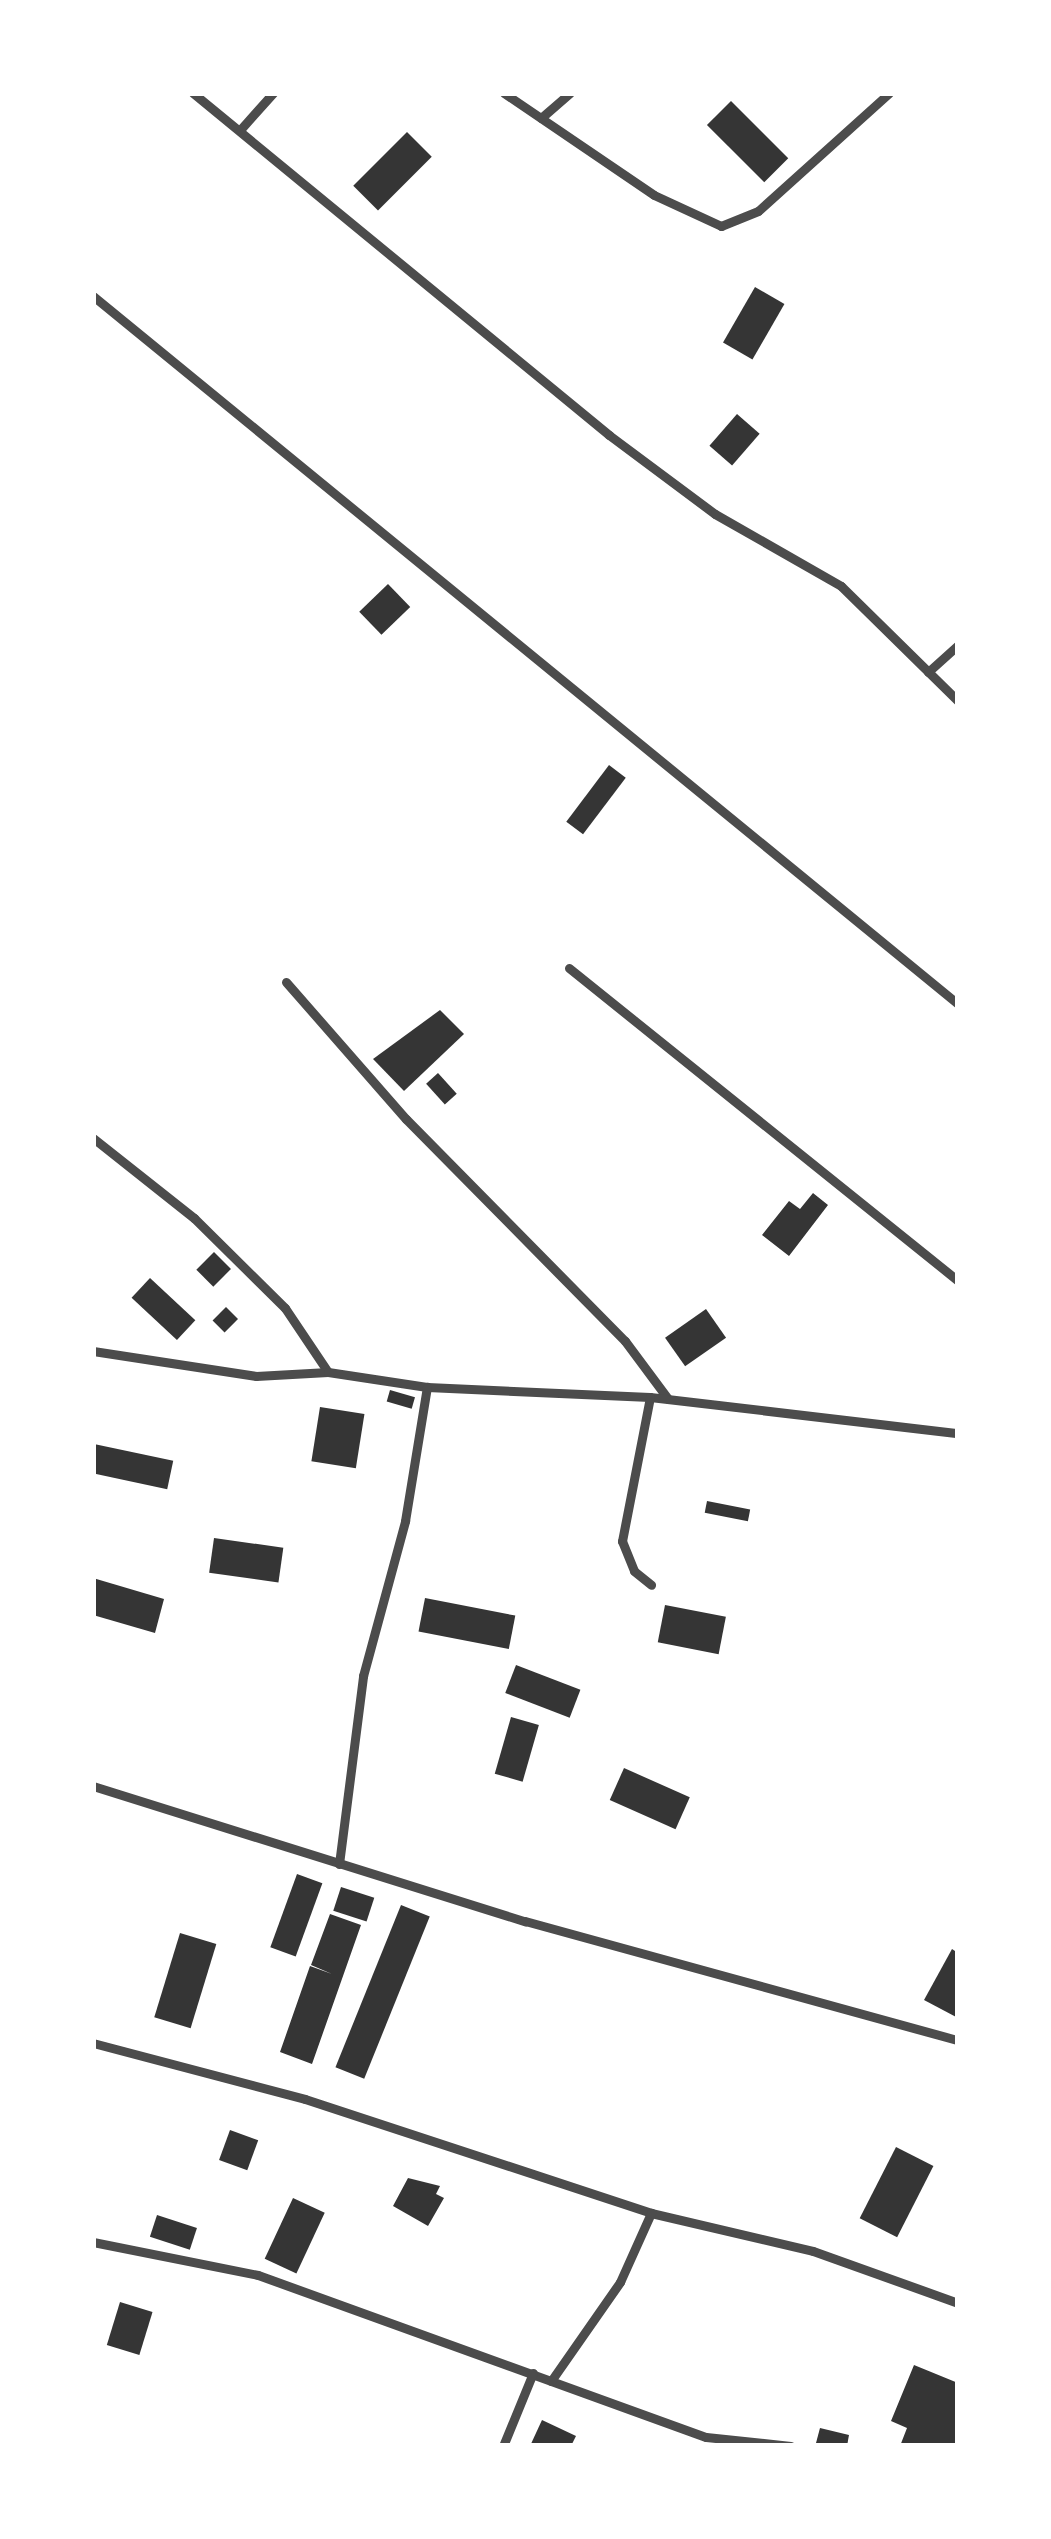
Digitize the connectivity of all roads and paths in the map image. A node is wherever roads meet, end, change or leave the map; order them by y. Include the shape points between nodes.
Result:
1 (193, 93) edge
2 (273, 93) edge
3 (504, 93) edge
4 (570, 93) edge
5 (889, 93) edge
6 (541, 118) junction
7 (240, 130) junction
8 (93, 296) edge
9 (958, 645) edge
10 (928, 672) junction
11 (958, 701) edge
12 (569, 968) dead end
13 (286, 982) dead end
14 (958, 1004) edge
15 (93, 1138) edge
16 (958, 1281) edge
17 (93, 1351) edge
18 (328, 1372) junction
19 (427, 1387) junction
20 (650, 1397) junction
21 (668, 1399) junction
22 (958, 1433) edge
23 (651, 1585) dead end
24 (93, 1786) edge
25 (339, 1864) junction
26 (958, 2040) edge
27 (93, 2043) edge
28 (651, 2213) junction
29 (93, 2242) edge
30 (958, 2302) edge
31 (533, 2373) junction
32 (551, 2381) junction
33 (502, 2446) edge
34 (791, 2446) edge

1 - 7 street
2 - 7 street
3 - 6 street
4 - 6 street
5 - 6 street via 758,211 721,226 654,194
7 - 10 street via 609,435 716,514 841,586
8 - 14 street
9 - 10 street
10 - 11 street
12 - 16 street
13 - 21 street via 422,1136 625,1341
15 - 18 street via 194,1218 285,1308
17 - 18 street via 256,1376
18 - 19 street
19 - 20 street
19 - 25 street via 405,1521 363,1676
20 - 21 street
20 - 23 street via 622,1541 634,1571
21 - 22 street
24 - 25 street
25 - 26 street via 811,2005
27 - 28 street via 305,2099
28 - 30 street via 813,2251
28 - 32 street via 620,2282
29 - 31 street via 258,2275
31 - 32 street
31 - 33 street
32 - 34 street via 706,2437

